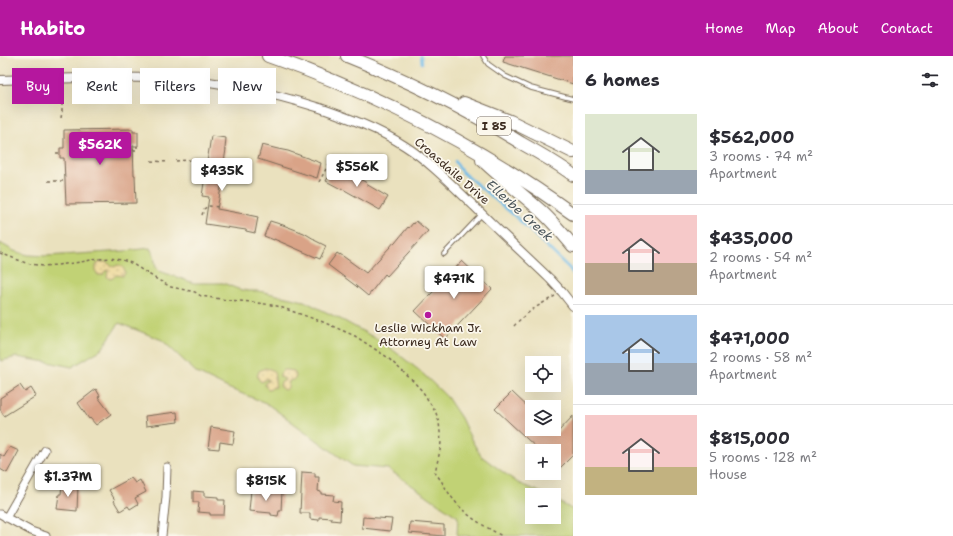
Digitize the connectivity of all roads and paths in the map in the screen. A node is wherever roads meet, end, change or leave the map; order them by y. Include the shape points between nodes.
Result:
1 (268, 56) edge
2 (346, 56) edge
3 (483, 56) edge
4 (0, 80) edge
5 (411, 83) junction
6 (573, 99) edge
7 (62, 104) edge
8 (61, 118) dead end
9 (464, 143) junction
10 (137, 146) dead end
11 (134, 150) dead end
12 (573, 152) edge
13 (56, 153) dead end
14 (60, 153) dead end
15 (333, 156) dead end
16 (152, 161) dead end
17 (176, 161) dead end
18 (169, 162) dead end
19 (573, 176) edge
20 (65, 180) dead end
21 (48, 181) dead end
22 (205, 181) dead end
23 (319, 182) dead end
24 (221, 207) dead end
25 (202, 214) dead end
26 (482, 214) junction
27 (573, 214) edge
28 (573, 246) edge
29 (0, 253) edge
30 (444, 254) dead end
31 (562, 292) junction
32 (573, 306) edge
33 (514, 326) dead end
34 (45, 450) dead end
35 (167, 467) dead end
36 (3, 516) edge
37 (46, 536) edge
38 (162, 536) edge
39 (502, 536) edge

1 - 9 highway, I 85 via 378,99
2 - 5 highway, I 85
3 - 6 lane via 488,64 505,76 531,88
4 - 26 street, Croasdaile Drive via 126,77 180,79 237,87 302,102 350,119 399,142 426,162
5 - 12 highway via 510,121
5 - 19 highway, I 85 via 495,127
7 - 8 path
9 - 27 highway, I 85 via 548,195
9 - 28 highway via 499,177 542,212
10 - 11 path via 137,150
13 - 14 path
15 - 23 path
16 - 18 path
17 - 22 path via 200,162 200,178
20 - 21 path
24 - 25 path via 208,206
26 - 30 lane
26 - 31 street, Croasdaile Drive
29 - 39 path via 26,263 43,266 110,258 122,260 171,287 195,292 201,296 277,306 355,336 387,357 423,392 439,422 441,442 436,474 464,511
31 - 32 street, Croasdaile Drive
31 - 33 path via 519,319
34 - 36 street
35 - 38 street
36 - 37 street

